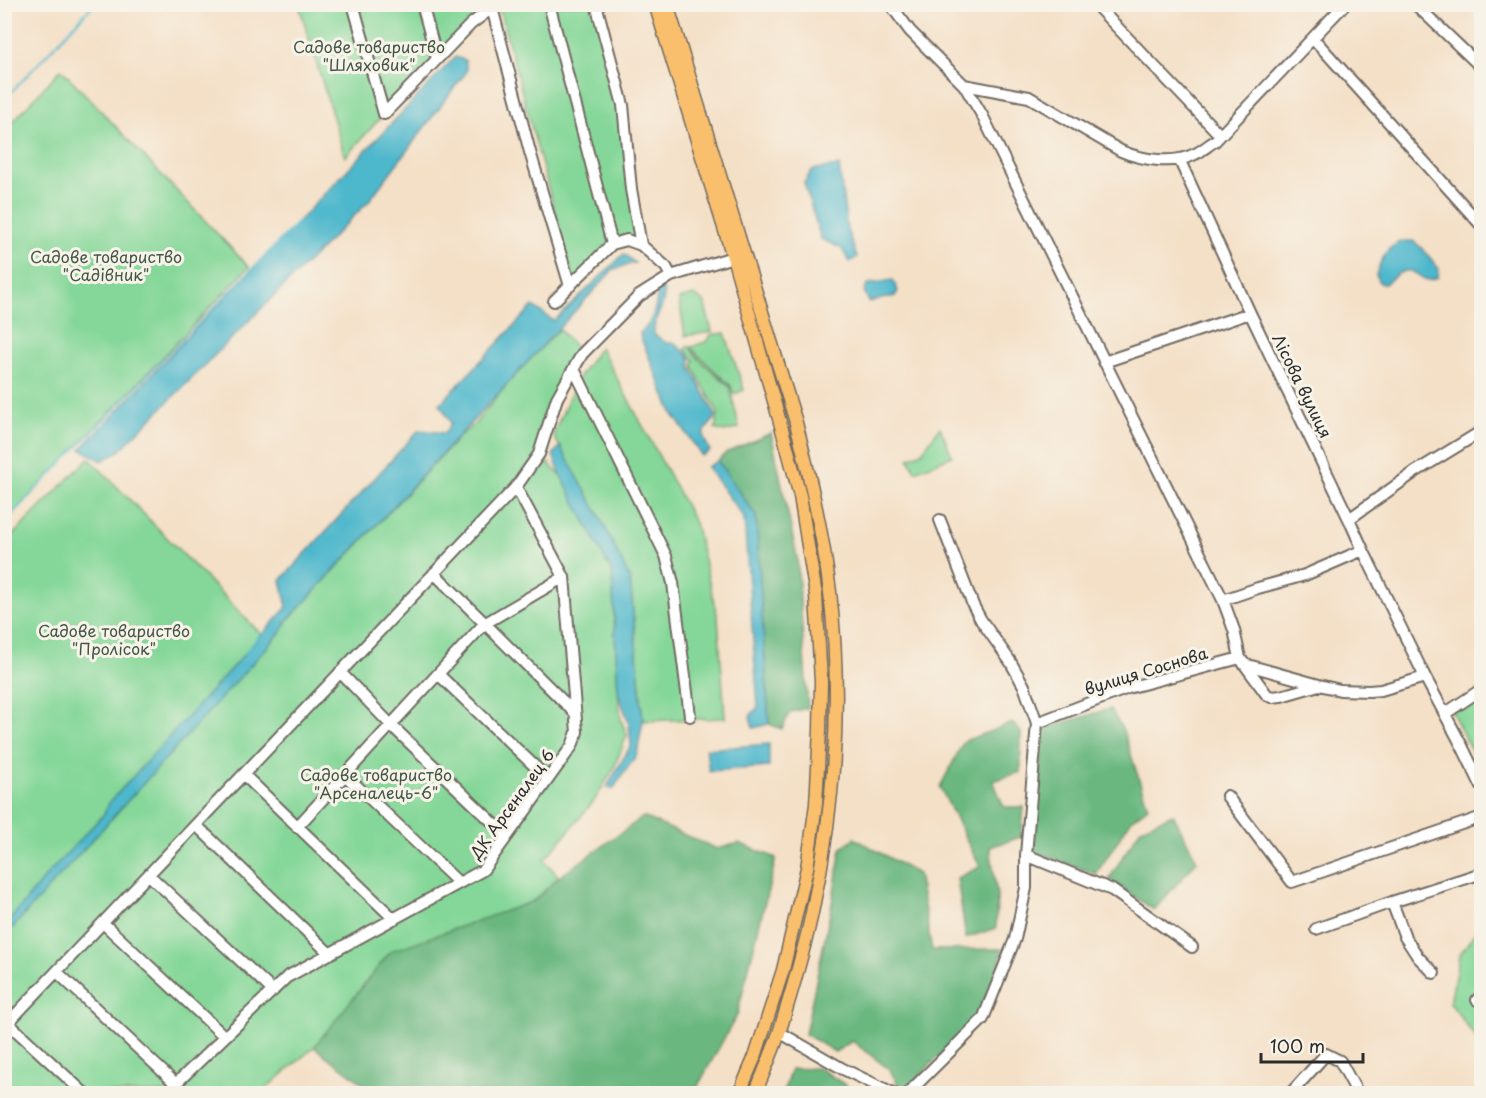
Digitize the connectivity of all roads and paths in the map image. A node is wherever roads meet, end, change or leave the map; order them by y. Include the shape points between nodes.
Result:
1 (353, 4) edge
2 (422, 4) edge
3 (549, 4) edge
4 (596, 4) edge
5 (655, 4) edge
6 (667, 4) edge
7 (890, 4) edge
8 (1095, 4) edge
9 (1345, 4) edge
10 (1415, 4) edge
11 (491, 6) edge
12 (1312, 38) junction
13 (437, 59) junction
14 (1482, 68) edge
15 (964, 85) junction
16 (1220, 135) junction
17 (1179, 159) junction
18 (1482, 226) edge
19 (612, 244) junction
20 (641, 245) junction
21 (733, 257) junction
22 (671, 276) junction
23 (570, 286) junction
24 (554, 301) dead end
25 (1250, 313) junction
26 (1104, 362) junction
27 (574, 369) junction
28 (1482, 431) edge
29 (516, 487) junction
30 (1349, 519) junction
31 (940, 520) dead end
32 (1363, 550) junction
33 (435, 573) junction
34 (564, 577) junction
35 (1223, 600) junction
36 (484, 624) junction
37 (1242, 661) junction
38 (340, 672) junction
39 (438, 674) junction
40 (1425, 677) junction
41 (1318, 685) junction
42 (1482, 689) edge
43 (575, 713) junction
44 (1446, 713) junction
45 (690, 717) dead end
46 (1037, 723) junction
47 (391, 725) junction
48 (1477, 765) edge
49 (244, 775) junction
50 (345, 775) junction
51 (548, 780) junction
52 (1482, 787) edge
53 (1227, 796) dead end
54 (1482, 817) edge
55 (196, 825) junction
56 (297, 827) junction
57 (507, 836) junction
58 (1026, 855) junction
59 (1482, 873) edge
60 (149, 874) junction
61 (459, 883) junction
62 (1392, 902) junction
63 (394, 919) junction
64 (103, 924) junction
65 (1316, 929) dead end
66 (1192, 947) dead end
67 (330, 954) junction
68 (57, 972) junction
69 (1434, 973) dead end
70 (273, 991) junction
71 (6, 1025) edge
72 (779, 1032) junction
73 (224, 1036) junction
74 (174, 1083) junction
75 (1291, 1093) edge
76 (85, 1094) edge
77 (165, 1094) edge
78 (740, 1094) edge
79 (755, 1094) edge
80 (895, 1094) edge
81 (907, 1094) edge
82 (1358, 1094) edge

1 - 13 street via 384,114
2 - 13 street
3 - 19 street
4 - 20 street via 623,105
5 - 21 main road
6 - 72 main road via 795,419 810,475 830,593 835,707 829,817 813,909
7 - 15 street via 910,31
8 - 16 street
9 - 12 street
10 - 14 street
11 - 13 street
11 - 23 street
12 - 16 street
12 - 18 street
15 - 17 street via 1029,97 1133,156
15 - 26 street
16 - 17 street via 1195,154
17 - 25 street, Лісова вулиця
19 - 20 street via 627,240
19 - 23 street
20 - 22 street
21 - 22 street
21 - 78 main road via 800,495 816,596 821,681 816,804 807,868 783,970
22 - 27 street via 639,296 582,354
23 - 24 street
25 - 26 street
25 - 30 street, Лісова вулиця
26 - 35 street
27 - 29 street via 557,398 539,454
27 - 45 street via 666,556
28 - 30 street
29 - 33 street
29 - 34 street, ДК Арсеналец 6
30 - 32 street, Лісова вулиця
31 - 46 street via 973,605 1024,686
32 - 35 street via 1305,575
32 - 40 street, Лісова вулиця
33 - 36 street
33 - 38 street
34 - 36 street
34 - 43 street, ДК Арсеналец 6
35 - 37 street
36 - 39 street
36 - 43 street
37 - 41 street
37 - 41 street via 1272,697
37 - 46 street, вулиця Соснова via 1128,688
38 - 47 street
38 - 49 street
39 - 47 street
39 - 51 street
40 - 41 street via 1369,691
40 - 44 street, Лісова вулиця
42 - 44 street
43 - 51 street, ДК Арсеналец 6 via 577,732 572,746
44 - 48 street, Лісова вулиця
46 - 58 street
47 - 50 street
47 - 57 street
48 - 52 street, Лісова вулиця
49 - 55 street
49 - 56 street
50 - 56 street
50 - 61 street
51 - 57 street, ДК Арсеналец 6
53 - 54 street via 1289,884
55 - 60 street
55 - 67 street
56 - 63 street
57 - 61 street, ДК Арсеналец 6 via 483,870
58 - 66 street via 1112,890
58 - 81 street via 1026,888 1015,939 983,1019
59 - 62 street
60 - 64 street
60 - 70 street
61 - 63 street, ДК Арсеналец 6
62 - 65 street
62 - 69 street via 1405,938
63 - 67 street, ДК Арсеналец 6
64 - 68 street
64 - 73 street
67 - 70 street, ДК Арсеналец 6 via 287,977
68 - 71 street
68 - 74 street
70 - 73 street, ДК Арсеналец 6
71 - 76 street
72 - 79 main road
72 - 80 street
73 - 74 street, ДК Арсеналец 6
74 - 77 street, ДК Арсеналец 6
75 - 82 street via 1326,1054 1340,1061

